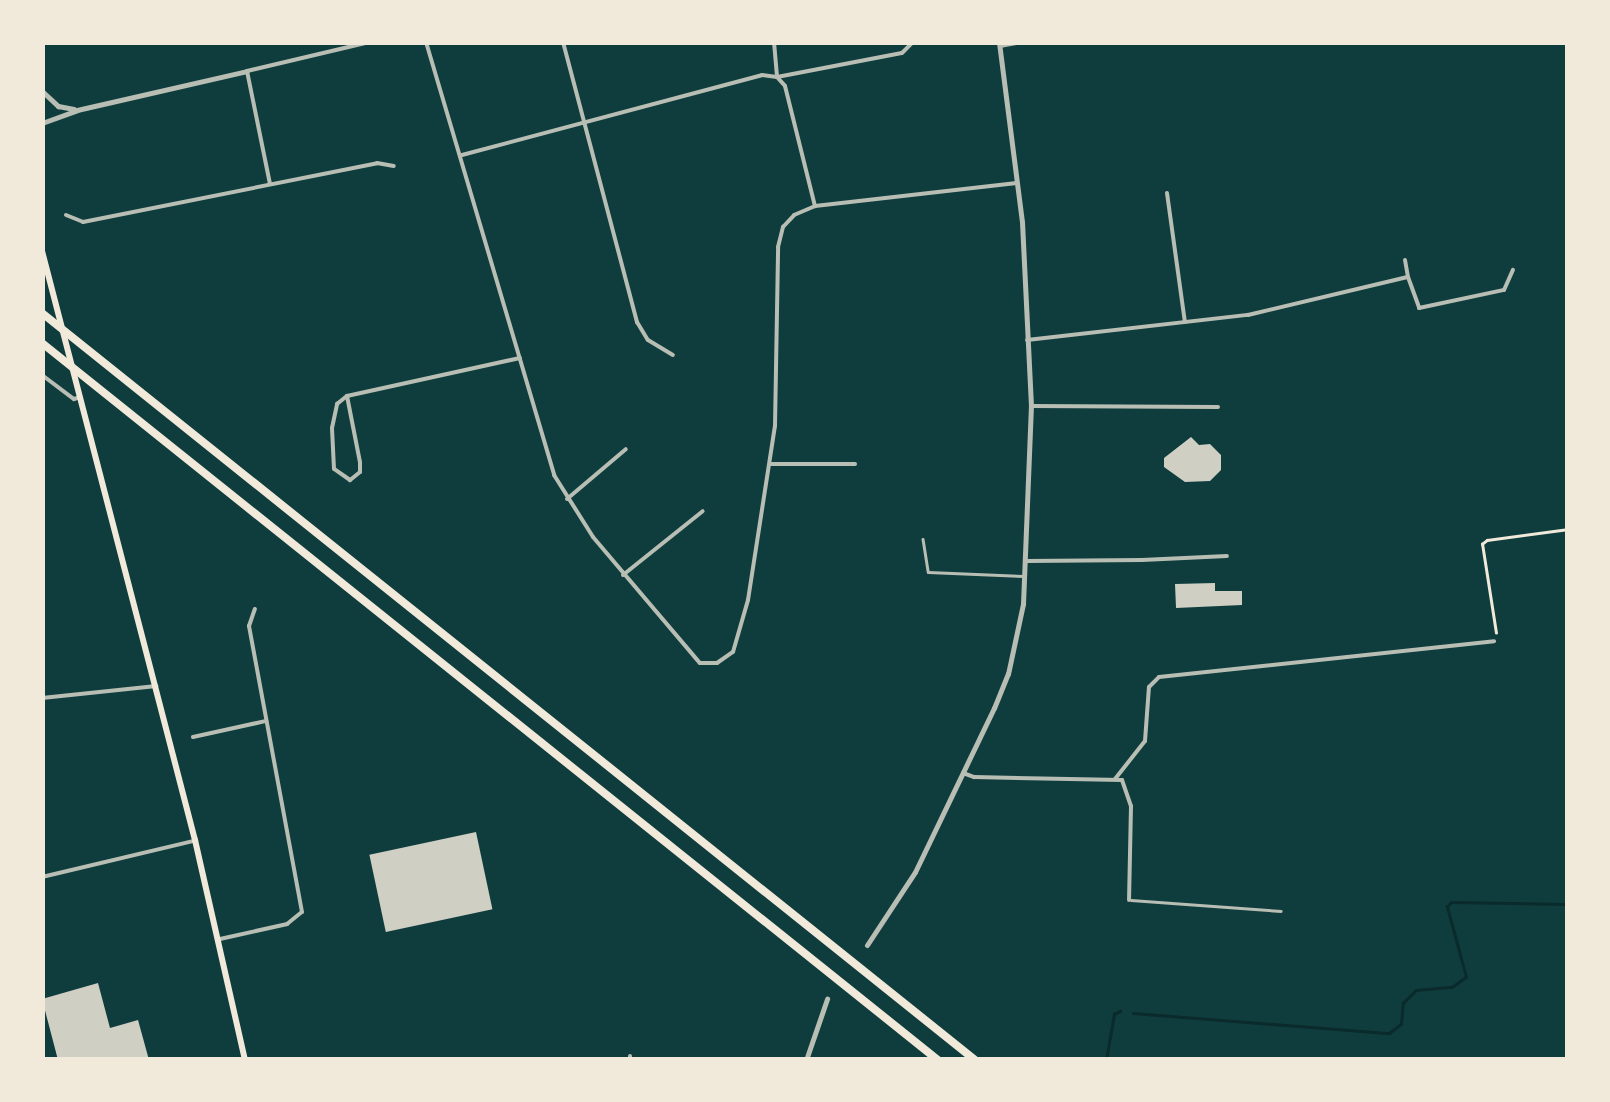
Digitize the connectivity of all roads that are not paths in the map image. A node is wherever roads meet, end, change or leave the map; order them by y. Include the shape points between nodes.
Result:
1 (370, 42) edge
2 (426, 42) edge
3 (563, 42) edge
4 (774, 42) edge
5 (913, 42) edge
6 (1022, 42) edge
7 (999, 44) edge
8 (247, 71) junction
9 (777, 77) junction
10 (43, 90) edge
11 (77, 110) junction
12 (42, 122) edge
13 (584, 122) junction
14 (462, 156) junction
15 (394, 166) dead end
16 (1018, 183) junction
17 (270, 184) junction
18 (1167, 193) dead end
19 (816, 206) junction
20 (66, 215) dead end
21 (42, 251) edge
22 (1405, 260) dead end
23 (1512, 270) dead end
24 (1408, 277) junction
25 (42, 312) edge
26 (1184, 322) junction
27 (1027, 340) junction
28 (42, 343) edge
29 (673, 354) dead end
30 (520, 358) junction
31 (42, 375) edge
32 (346, 396) junction
33 (80, 397) junction
34 (1030, 406) junction
35 (1218, 407) dead end
36 (626, 449) dead end
37 (770, 464) junction
38 (855, 464) dead end
39 (566, 499) junction
40 (703, 511) dead end
41 (923, 539) dead end
42 (1227, 556) dead end
43 (1027, 561) junction
44 (623, 575) junction
45 (1026, 576) junction
46 (255, 609) dead end
47 (1494, 641) road end
48 (156, 686) junction
49 (42, 698) edge
50 (266, 721) junction
51 (193, 737) dead end
52 (963, 772) junction
53 (1115, 778) junction
54 (195, 840) junction
55 (42, 877) edge
56 (1130, 900) joint
57 (1282, 911) dead end
58 (220, 939) junction
59 (867, 945) dead end
60 (827, 999) dead end
61 (245, 1060) edge
62 (806, 1060) edge
63 (938, 1060) edge
64 (975, 1060) edge

1 - 8 street
2 - 14 street
3 - 13 street
4 - 9 street
5 - 9 street via 902,53
6 - 7 street
7 - 16 street
8 - 11 street
8 - 17 street
9 - 13 street
9 - 19 street via 785,86
10 - 11 street via 58,106
10 - 12 main road
11 - 12 street
13 - 14 street
13 - 29 street via 640,330
14 - 30 street
15 - 17 street
16 - 19 street
16 - 27 street
17 - 20 street via 84,222
18 - 26 street
19 - 37 street via 789,220 779,240
21 - 33 main road
22 - 24 street
23 - 24 street via 1504,290 1418,308
24 - 26 street via 1248,315
25 - 64 highway
26 - 27 street
27 - 34 street
28 - 63 highway
30 - 32 street
30 - 39 street
31 - 33 street
32 - 32 street via 337,404 332,428 334,469 350,480 357,478 360,462
33 - 48 main road
34 - 35 street
34 - 43 street
36 - 39 street
37 - 38 street
37 - 44 street via 733,652 717,663 693,660
39 - 44 street
40 - 44 street
41 - 45 lane via 928,572
42 - 43 street
43 - 45 street
45 - 52 street via 1008,674
46 - 50 street via 249,626
47 - 53 street via 1160,677 1149,688 1145,741
48 - 49 street
48 - 54 main road
50 - 51 street
50 - 58 street via 302,912 286,924
52 - 53 street
52 - 59 street via 915,872
53 - 56 street via 1130,794
54 - 55 street
54 - 58 main road
56 - 57 lane
58 - 61 main road
60 - 62 street

